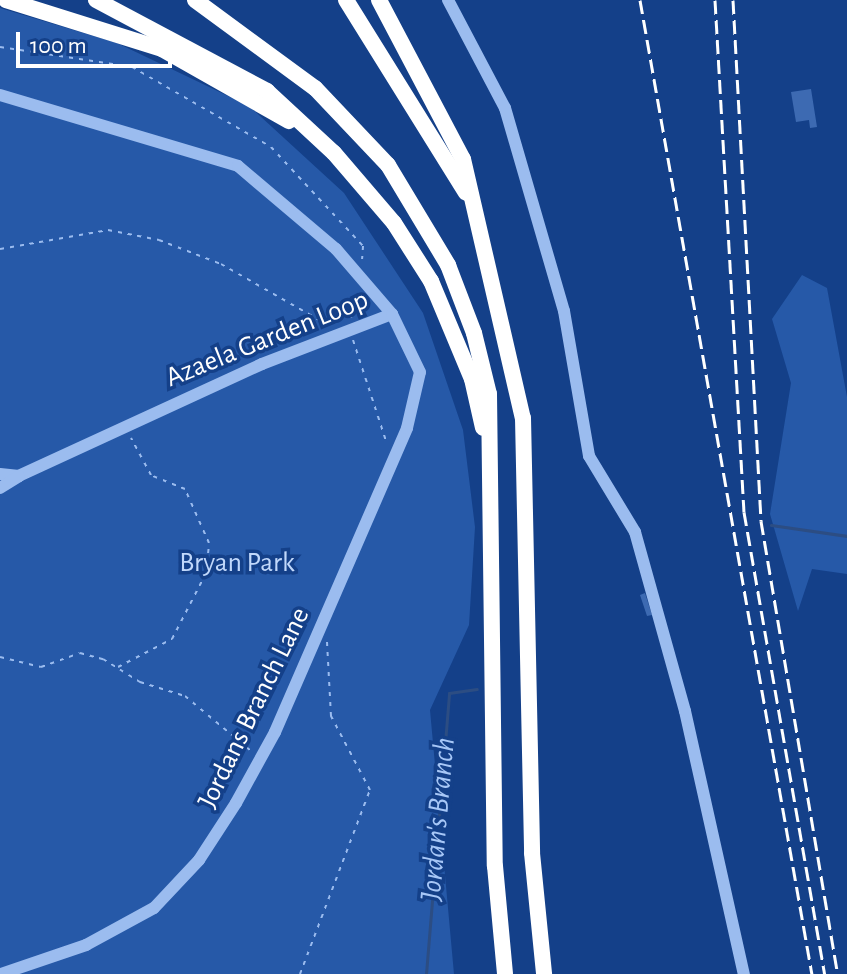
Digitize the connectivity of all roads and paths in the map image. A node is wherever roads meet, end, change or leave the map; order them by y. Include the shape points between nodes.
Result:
1 (6, 0) edge
2 (96, 0) edge
3 (195, 0) edge
4 (346, 0) edge
5 (379, 0) edge
6 (448, 0) edge
7 (0, 47) edge
8 (0, 95) edge
9 (334, 153) junction
10 (475, 208) junction
11 (0, 249) edge
12 (360, 274) junction
13 (392, 314) junction
14 (344, 331) junction
15 (125, 424) junction
16 (396, 459) junction
17 (491, 469) junction
18 (0, 474) edge
19 (19, 476) junction
20 (0, 488) edge
21 (321, 630) junction
22 (0, 657) edge
23 (118, 667) junction
24 (262, 758) junction
25 (1, 974) edge
26 (300, 974) edge
27 (505, 974) edge
28 (544, 974) edge
29 (744, 974) edge

1 - 9 highway via 114,30 214,72
2 - 9 highway via 267,91
3 - 17 highway via 352,123 419,209 474,333 489,394
4 - 10 highway
5 - 10 highway via 440,106
6 - 29 street via 505,108 564,311 589,456 625,507 648,575
7 - 12 path via 132,67 271,147 363,246
8 - 12 street, Azaela Garden Loop via 238,166
9 - 17 highway via 394,223 447,313
10 - 28 highway via 503,311 528,467 532,853
11 - 14 path via 108,230 159,240 297,303
12 - 13 street, Azaela Garden Loop
12 - 14 path
13 - 14 street, Azaela Garden Loop
13 - 16 street, Jordans Branch Lane via 420,372
14 - 15 street, Azaela Garden Loop
14 - 16 path via 376,425
15 - 19 street, Azaela Garden Loop
15 - 23 path via 151,475 185,489 209,543 206,573 172,639
16 - 21 street, Jordans Branch Lane
17 - 27 highway via 495,866
18 - 19 street
19 - 20 street, Azaela Garden Loop
21 - 24 street, Jordans Branch Lane
21 - 26 path via 330,647 331,716 370,790
22 - 23 path via 41,667 80,653
23 - 24 path via 185,696
24 - 25 street, Jordans Branch Lane via 199,860 154,908 86,945

